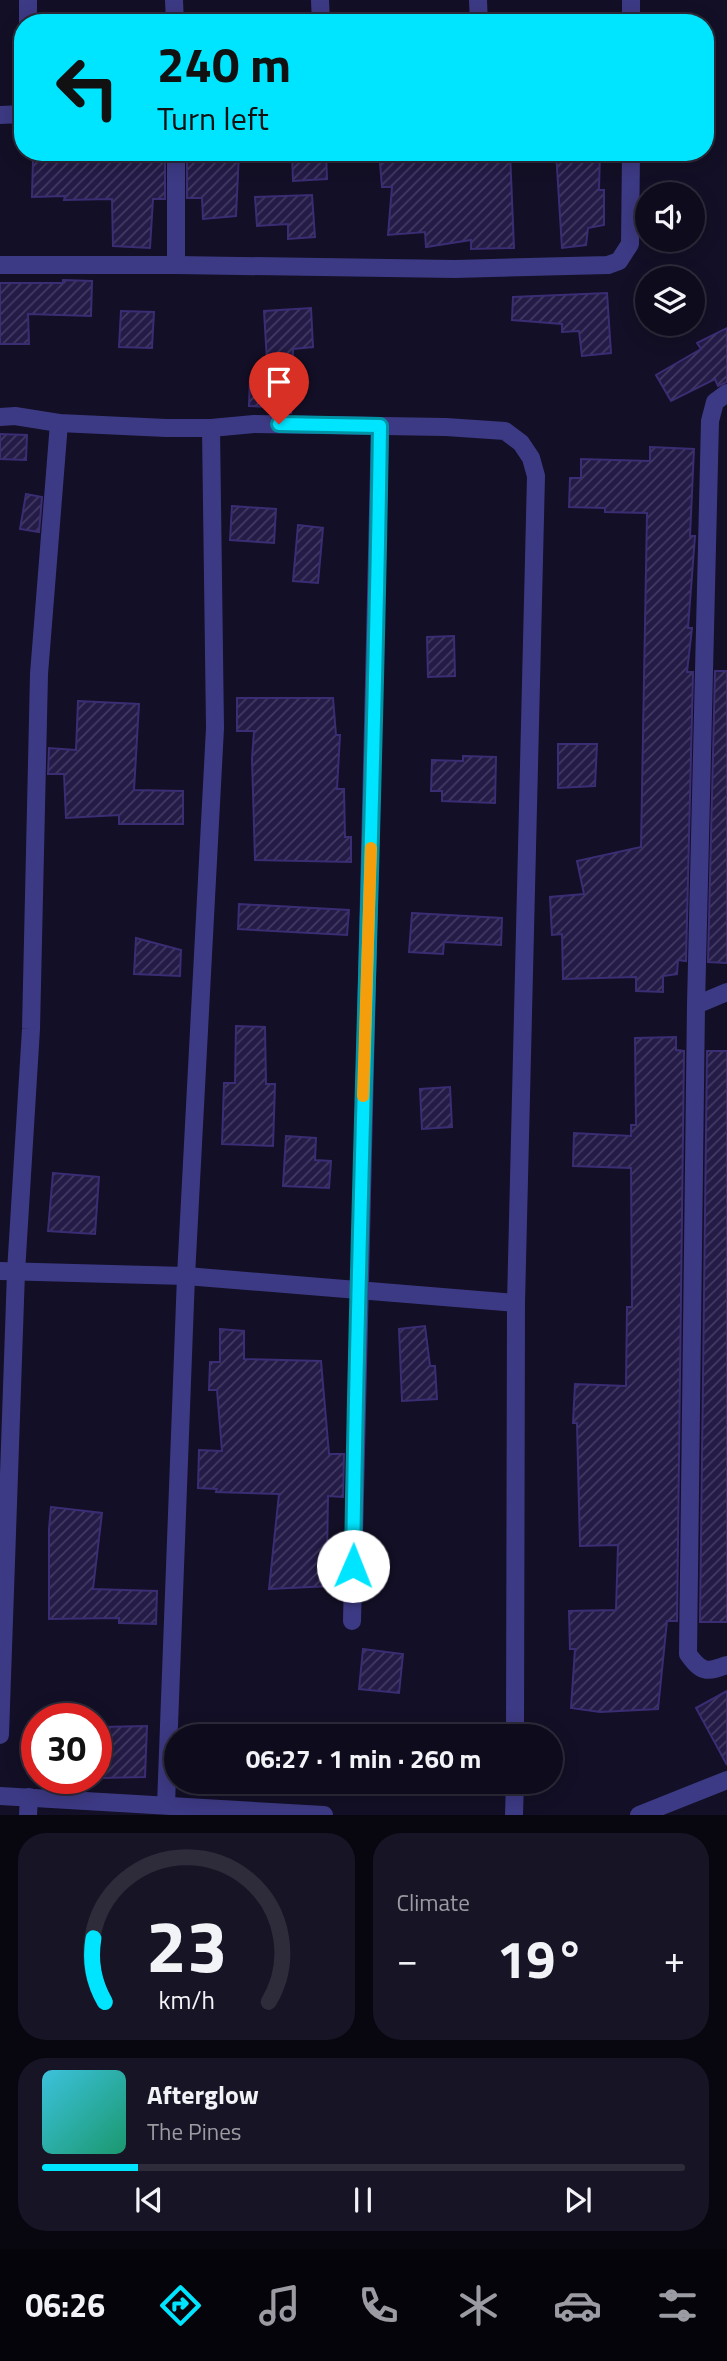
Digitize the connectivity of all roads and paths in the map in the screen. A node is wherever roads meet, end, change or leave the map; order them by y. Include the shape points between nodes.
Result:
1 (176, 161) edge
2 (631, 161) edge
3 (0, 265) edge
4 (176, 265) junction
5 (727, 393) edge
6 (0, 417) edge
7 (59, 423) junction
8 (380, 426) junction
9 (211, 428) junction
10 (727, 992) edge
11 (696, 1004) junction
12 (8, 1271) edge
13 (186, 1276) junction
14 (358, 1289) junction
15 (516, 1303) junction
16 (352, 1621) dead end
17 (727, 1665) edge
18 (515, 1724) edge
19 (0, 1735) edge
20 (727, 1780) edge
21 (515, 1794) edge
22 (0, 1796) edge
23 (166, 1805) junction
24 (29, 1806) edge
25 (324, 1815) edge
26 (514, 1815) edge
27 (639, 1815) edge

1 - 4 street
2 - 4 street via 630,244 619,261 608,265 455,270
3 - 4 street
5 - 11 street via 715,402 710,421
6 - 7 street
7 - 9 street
7 - 12 street via 39,674 31,1029
8 - 9 street
8 - 14 street
8 - 15 street via 505,431 521,443 536,477
9 - 13 street via 215,728
10 - 11 street
11 - 17 street via 688,1654 697,1666 711,1671
12 - 13 street
12 - 19 street
13 - 14 street
13 - 23 street
14 - 15 street
14 - 16 street
15 - 18 street
20 - 27 street
21 - 26 street
22 - 24 street
23 - 24 street
23 - 25 street

